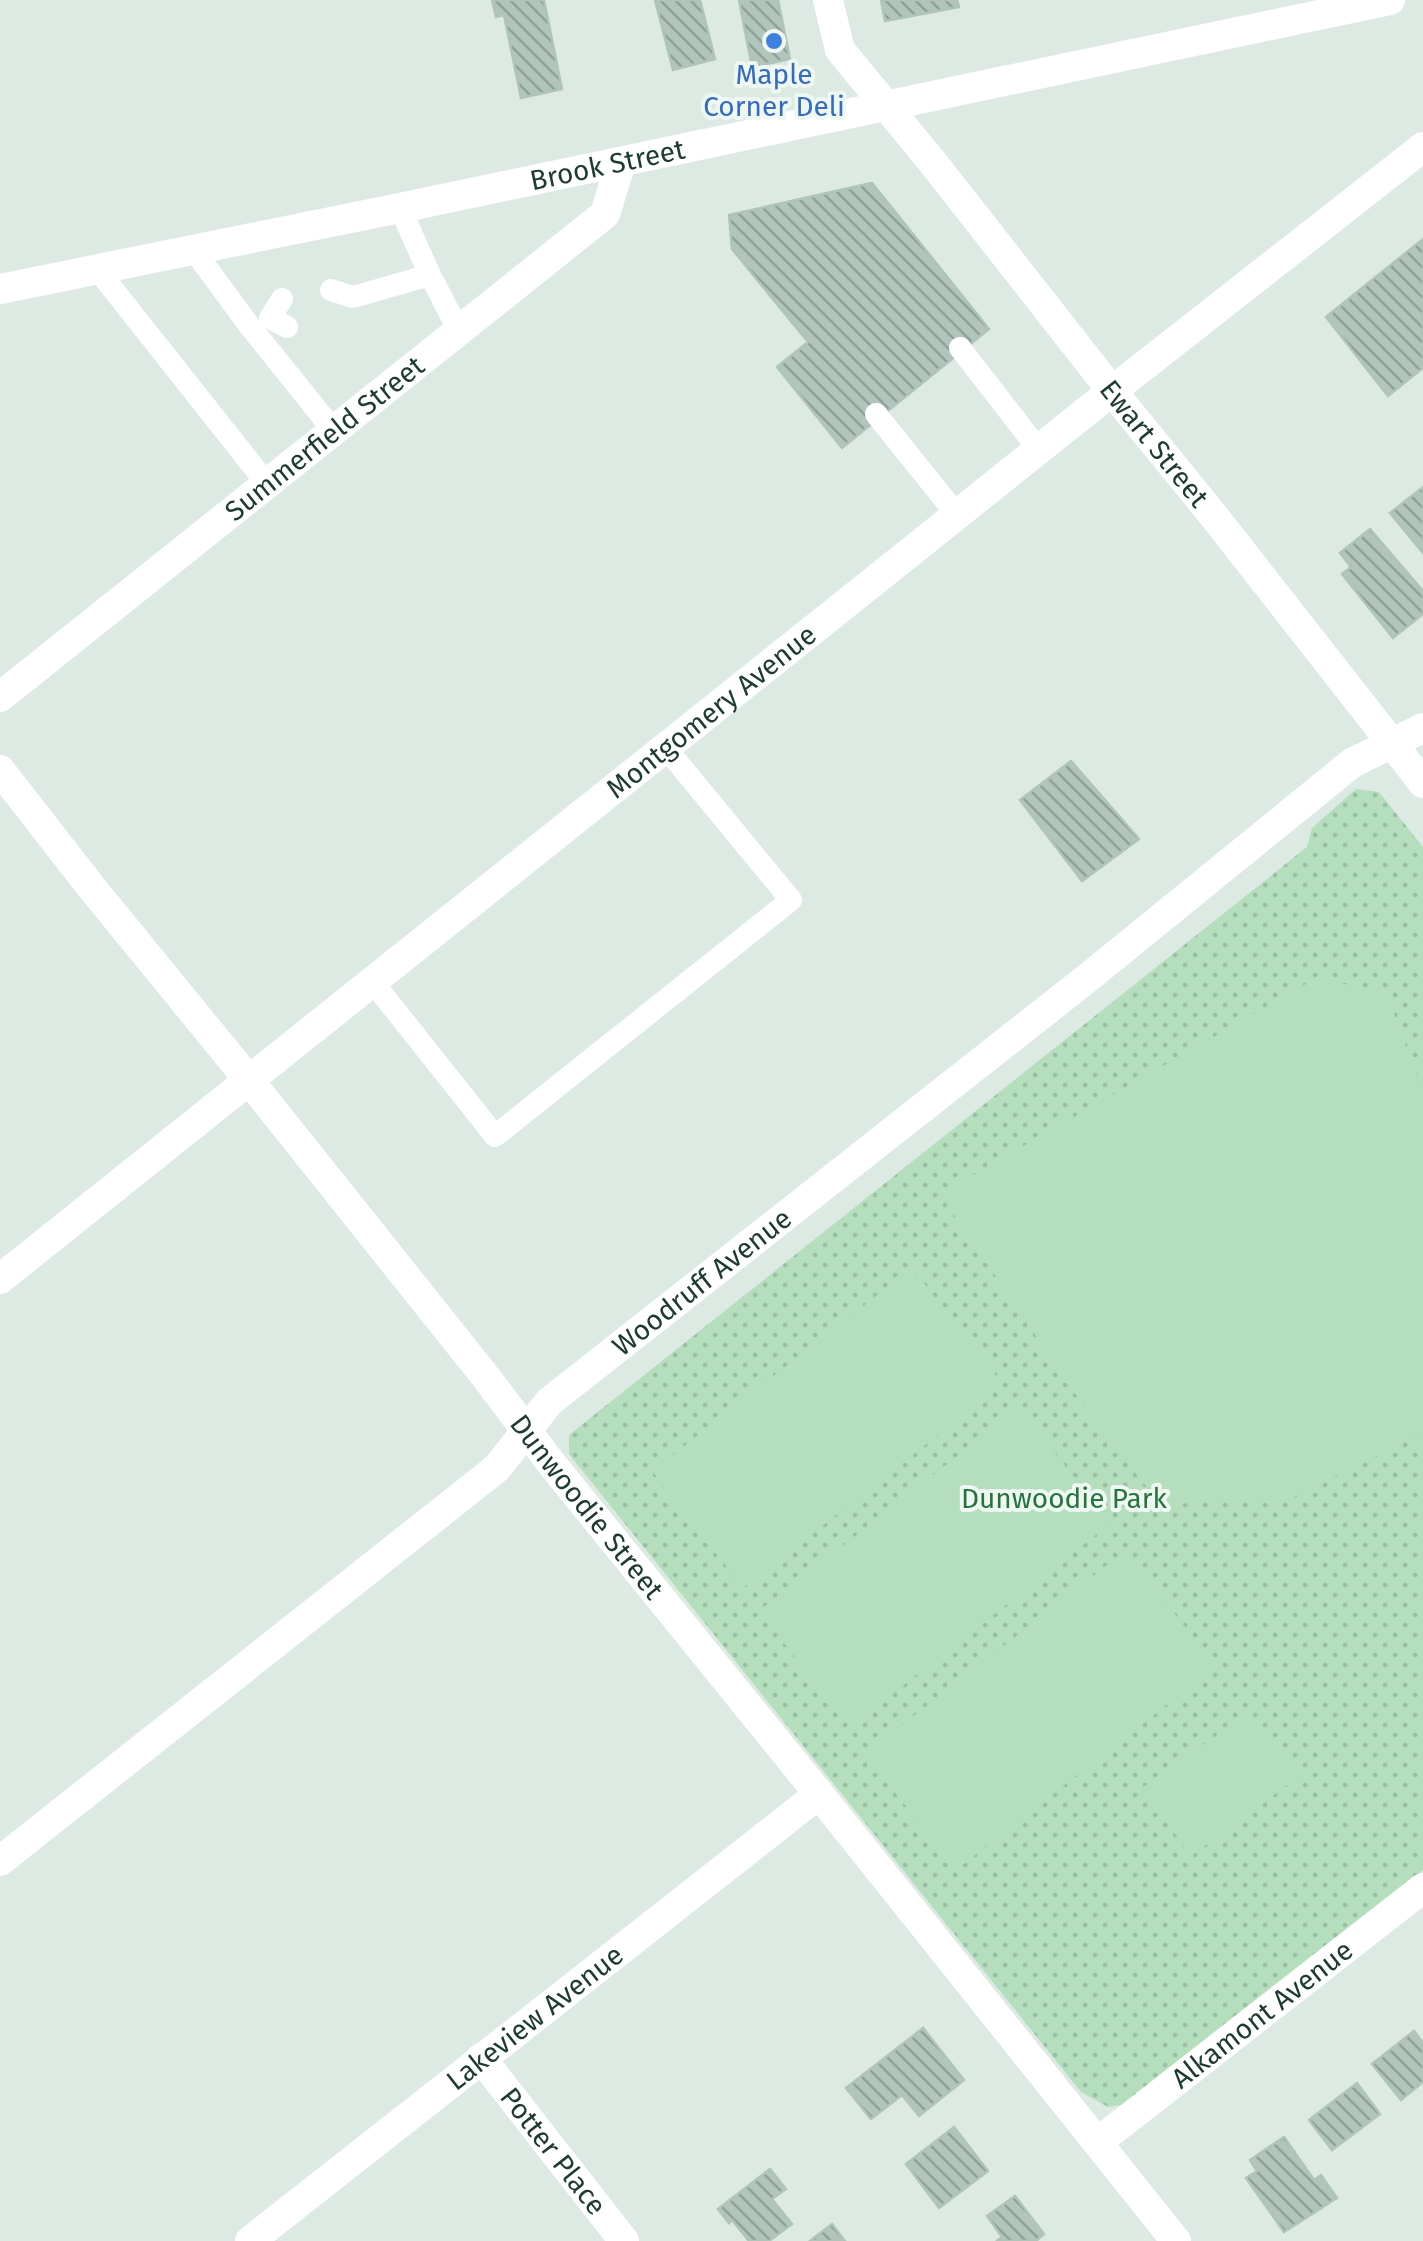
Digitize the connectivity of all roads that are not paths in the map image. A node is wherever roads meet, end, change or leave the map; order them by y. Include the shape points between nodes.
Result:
1 (828, 0) edge
2 (1390, 0) edge
3 (886, 105) junction
4 (1423, 147) edge
5 (621, 162) junction
6 (400, 208) junction
7 (193, 249) junction
8 (97, 269) junction
9 (430, 275) junction
10 (0, 289) edge
11 (336, 318) dead end
12 (458, 330) junction
13 (960, 348) dead end
14 (1112, 391) junction
15 (876, 414) dead end
16 (334, 431) junction
17 (1039, 450) junction
18 (267, 484) junction
19 (957, 515) junction
20 (0, 697) edge
21 (1423, 728) edge
22 (1392, 744) junction
23 (666, 747) junction
24 (0, 770) edge
25 (1423, 783) edge
26 (372, 981) junction
27 (248, 1079) junction
28 (0, 1279) edge
29 (526, 1430) junction
30 (819, 1794) junction
31 (0, 1861) edge
32 (1423, 1888) edge
33 (481, 2058) junction
34 (1098, 2142) junction
35 (250, 2241) edge
36 (624, 2241) edge
37 (1176, 2241) edge

1 - 3 street, Ewart Street via 840,50
2 - 3 street, Brook Street
3 - 5 street, Brook Street
3 - 14 street, Ewart Street
4 - 14 street, Montgomery Avenue
5 - 6 street, Brook Street
5 - 12 street, Summerfield Street via 605,214
6 - 7 street, Brook Street
6 - 9 lane
7 - 8 street, Brook Street
7 - 16 lane via 272,317
8 - 10 street, Brook Street
8 - 18 lane
9 - 11 lane via 342,294
9 - 12 lane
12 - 16 street, Summerfield Street
13 - 17 lane
14 - 17 street, Montgomery Avenue
14 - 22 street, Ewart Street
15 - 19 lane
16 - 18 street, Summerfield Street
17 - 19 street, Montgomery Avenue
18 - 20 street, Summerfield Street
19 - 23 street, Montgomery Avenue
21 - 22 street, Woodruff Avenue
22 - 25 street, Ewart Street
22 - 29 street, Woodruff Avenue via 1352,762 549,1402
23 - 26 street, Montgomery Avenue
23 - 26 lane via 791,900 495,1136
24 - 27 street, Dunwoodie Street
26 - 27 street, Montgomery Avenue
27 - 28 street, Montgomery Avenue
27 - 29 street, Dunwoodie Street
29 - 30 street, Dunwoodie Street
29 - 31 street, Woodruff Avenue via 497,1468
30 - 33 street, Lakeview Avenue
30 - 34 street, Dunwoodie Street
32 - 34 street, Alkamont Avenue
33 - 35 street, Lakeview Avenue
33 - 36 street, Potter Place
34 - 37 street, Dunwoodie Street

